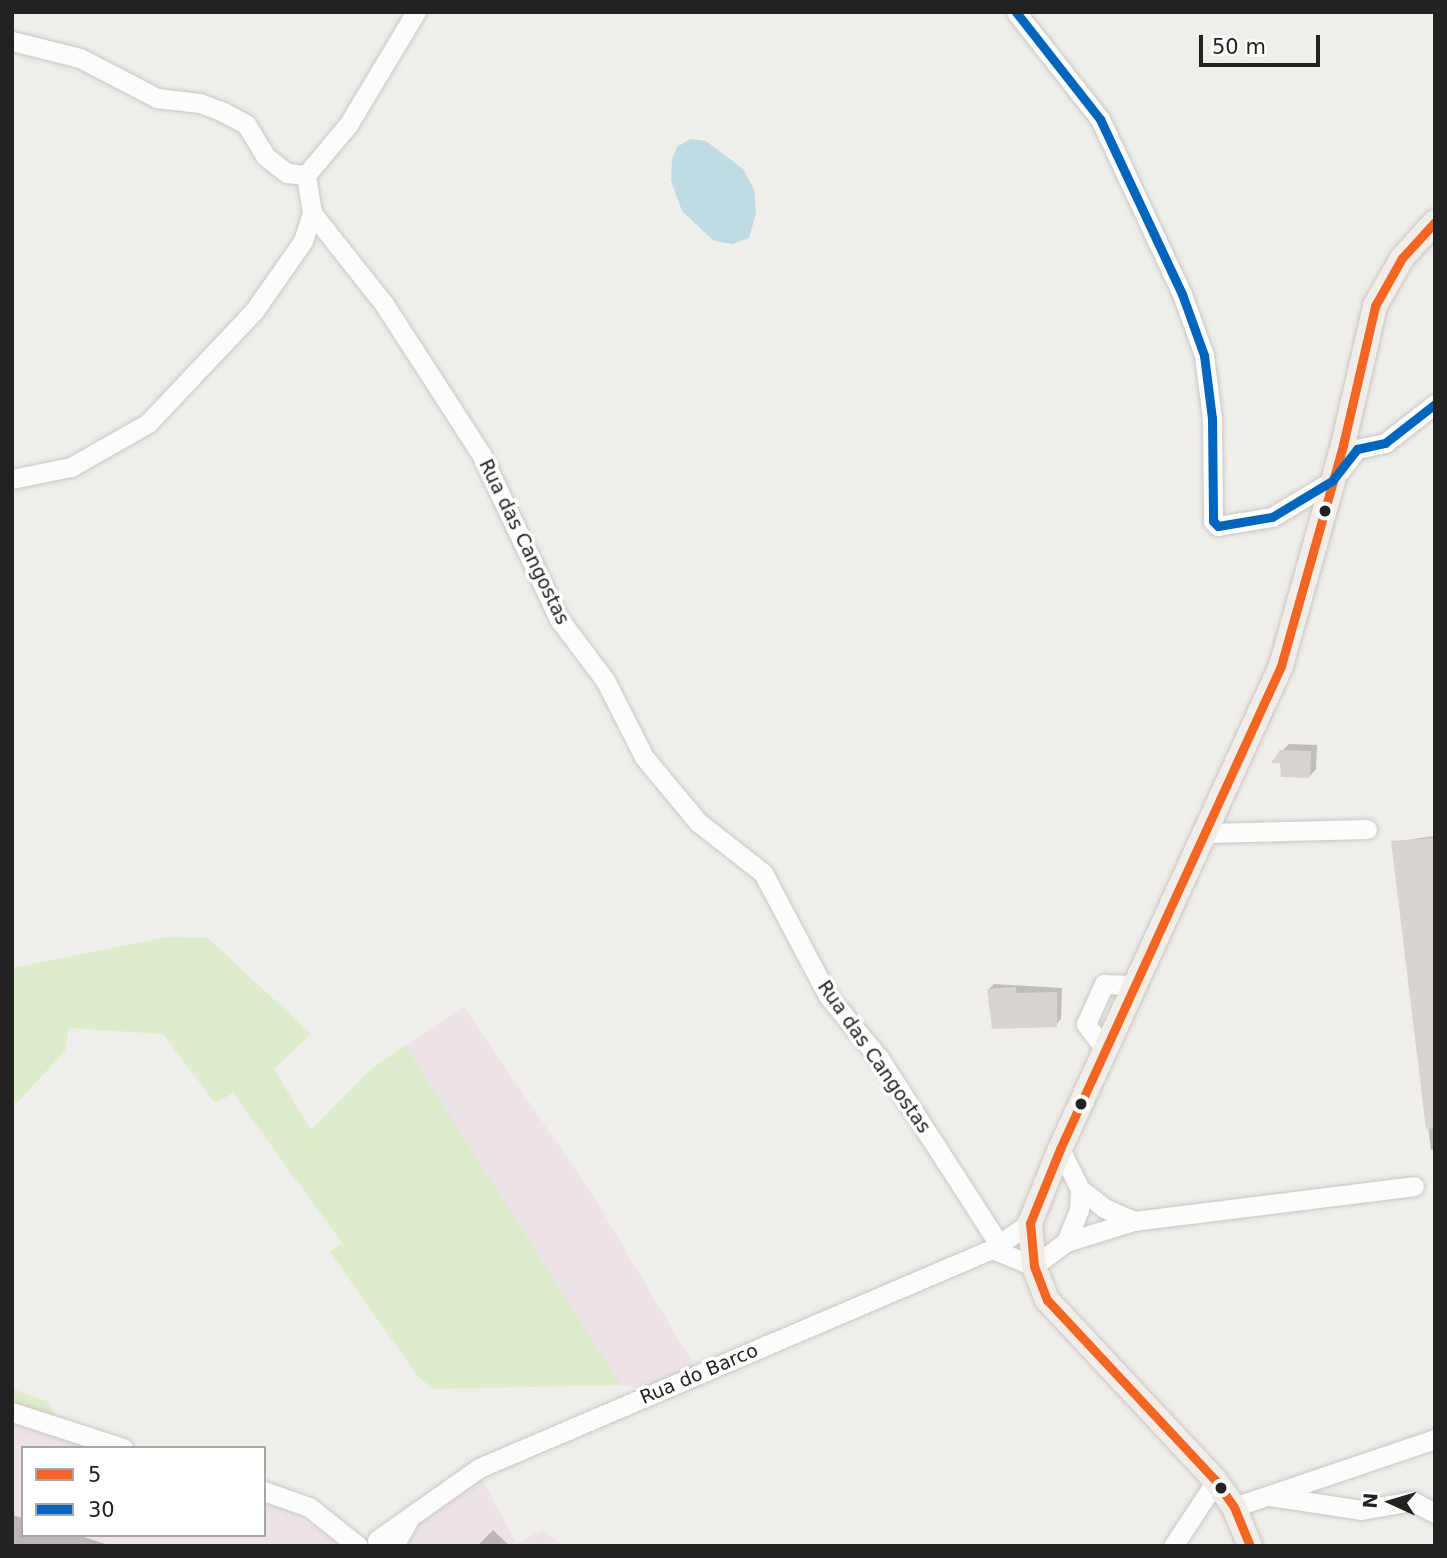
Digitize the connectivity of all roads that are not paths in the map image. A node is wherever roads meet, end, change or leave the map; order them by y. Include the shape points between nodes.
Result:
1 (416, 12) edge
2 (1016, 12) edge
3 (12, 41) edge
4 (306, 175) junction
5 (312, 214) junction
6 (1435, 222) edge
7 (1435, 404) edge
8 (12, 479) edge
9 (1332, 481) junction
10 (1367, 828) dead end
11 (1206, 833) junction
12 (1059, 1149) junction
13 (1414, 1186) dead end
14 (1080, 1189) junction
15 (1134, 1221) junction
16 (1030, 1223) junction
17 (1066, 1242) junction
18 (995, 1245) junction
19 (1034, 1266) junction
20 (12, 1412) edge
21 (1435, 1439) edge
22 (117, 1446) edge
23 (1216, 1481) junction
24 (266, 1492) edge
25 (1269, 1496) junction
26 (1234, 1507) junction
27 (1435, 1513) edge
28 (376, 1545) edge
29 (1173, 1546) edge
30 (1250, 1546) edge

1 - 4 street via 348,125
2 - 9 street via 1100,119 1182,293 1203,355 1212,418 1213,521 1217,526 1232,526 1272,517
3 - 4 street via 80,58 157,98 200,103 223,112 246,124 265,156 287,173
4 - 5 street
5 - 8 street via 303,241 254,311 149,423 71,467
5 - 18 street, Rua das Cangostas via 384,304 481,453 559,619 605,680 644,757 698,822 763,873 828,996 879,1058
6 - 9 main road via 1402,258 1375,306
7 - 9 street via 1385,443 1357,449
9 - 11 main road via 1281,667
10 - 11 street
11 - 12 main road
12 - 14 street
12 - 16 main road
13 - 15 street
14 - 15 street via 1104,1208
14 - 17 street via 1079,1210
15 - 17 street
16 - 18 street, Rua do Barco
16 - 19 main road
17 - 19 street
18 - 19 street
18 - 28 street, Rua do Barco via 479,1468 412,1513
19 - 23 main road via 1047,1300
20 - 22 street
21 - 25 street
23 - 26 main road
23 - 29 street
24 - 28 street via 309,1507
25 - 26 street
25 - 27 street via 1361,1510 1412,1501
26 - 30 main road

